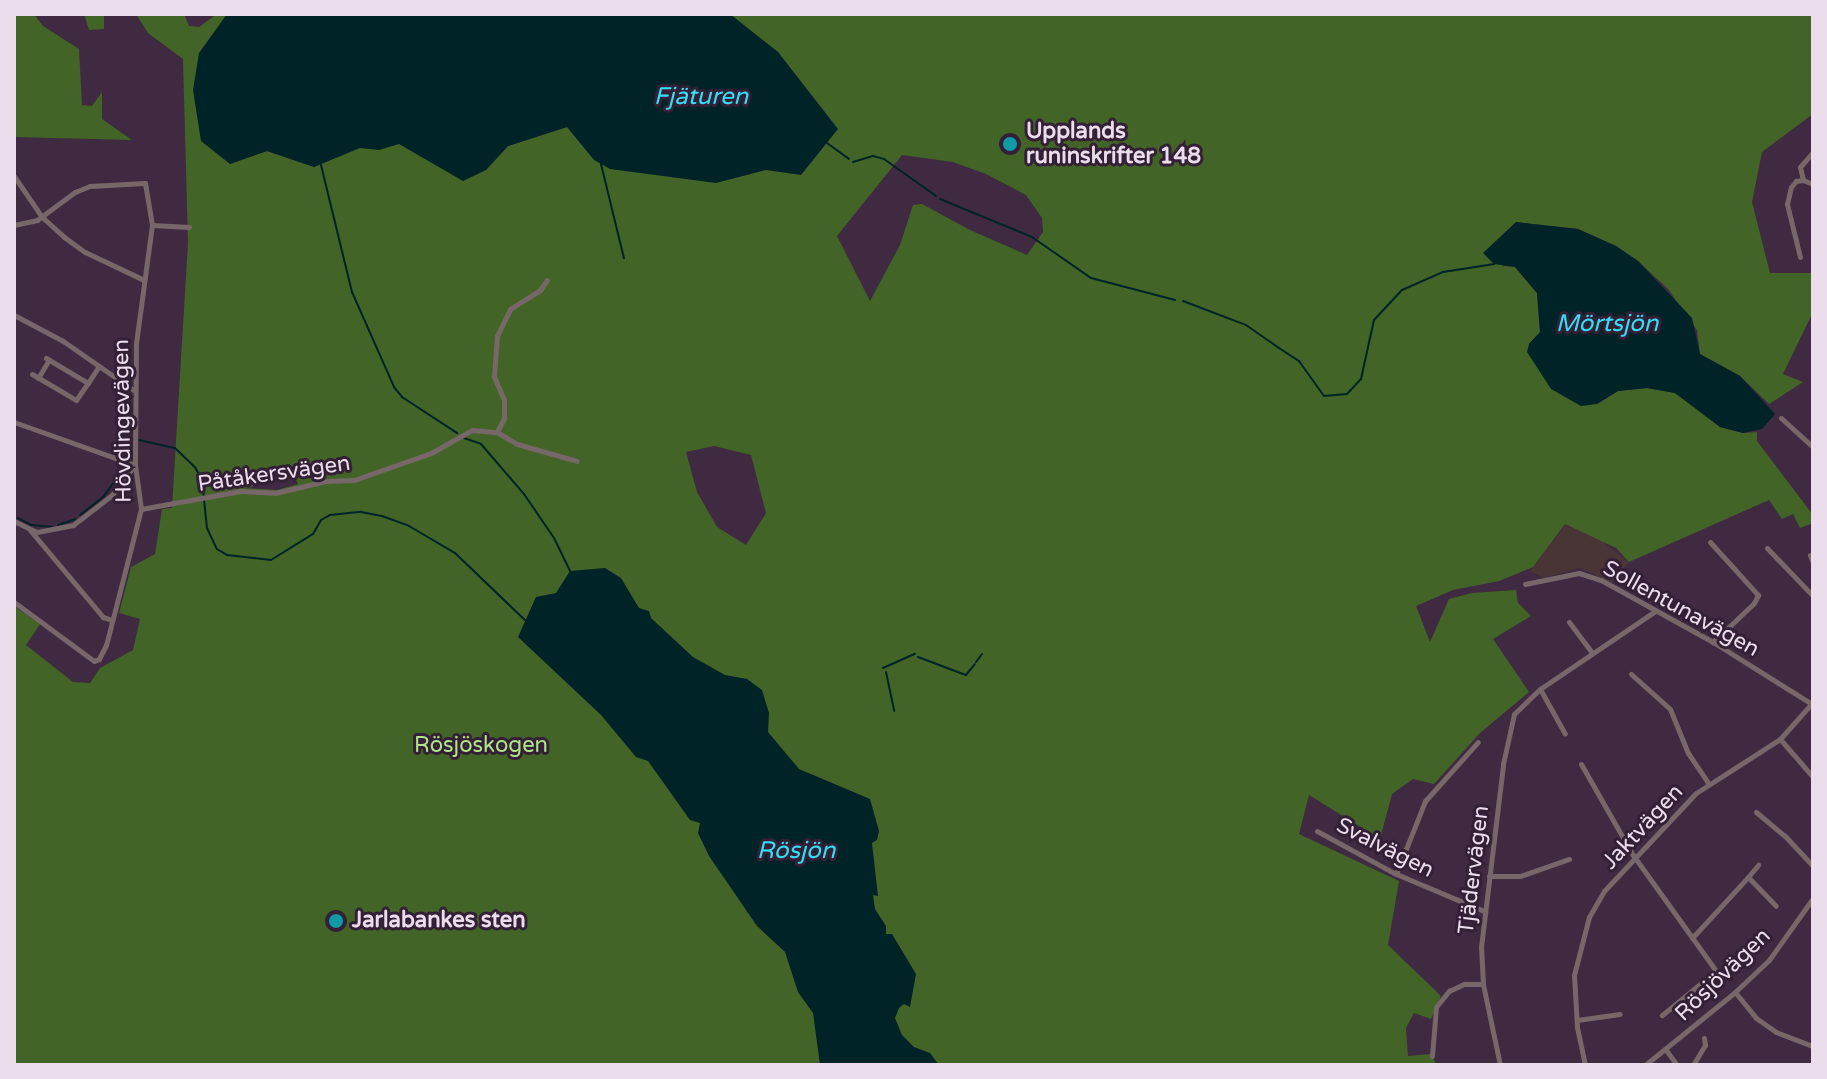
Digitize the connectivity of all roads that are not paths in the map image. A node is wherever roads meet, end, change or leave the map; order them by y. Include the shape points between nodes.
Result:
1 (1813, 152) edge
2 (14, 176) edge
3 (1803, 180) junction
4 (1813, 184) edge
5 (42, 217) junction
6 (14, 225) edge
7 (152, 225) junction
8 (189, 227) dead end
9 (1800, 257) dead end
10 (144, 280) junction
11 (547, 280) dead end
12 (14, 315) edge
13 (99, 366) junction
14 (88, 383) junction
15 (135, 391) junction
16 (1781, 418) dead end
17 (14, 422) edge
18 (497, 432) junction
19 (1813, 447) edge
20 (577, 461) dead end
21 (135, 465) junction
22 (141, 509) junction
23 (14, 521) edge
24 (29, 530) junction
25 (1710, 542) dead end
26 (1767, 548) dead end
27 (1810, 555) dead end
28 (1813, 563) edge
29 (1525, 584) dead end
30 (1813, 596) edge
31 (14, 602) edge
32 (1655, 611) junction
33 (112, 620) junction
34 (1569, 622) dead end
35 (1713, 642) junction
36 (1592, 653) junction
37 (1631, 674) dead end
38 (1540, 689) junction
39 (1813, 704) edge
40 (1565, 734) dead end
41 (1780, 739) junction
42 (1478, 742) dead end
43 (1581, 764) dead end
44 (1813, 777) edge
45 (1708, 783) junction
46 (1756, 812) dead end
47 (1317, 831) dead end
48 (1569, 859) dead end
49 (1636, 860) junction
50 (1758, 865) dead end
51 (1813, 866) edge
52 (1396, 874) junction
53 (1489, 876) junction
54 (1748, 877) junction
55 (1813, 898) edge
56 (1776, 906) dead end
57 (1484, 911) junction
58 (1692, 938) junction
59 (1483, 984) junction
60 (1735, 992) junction
61 (1620, 1014) dead end
62 (1662, 1015) dead end
63 (1577, 1020) junction
64 (1704, 1038) dead end
65 (1813, 1046) edge
66 (1666, 1050) junction
67 (1432, 1056) dead end
68 (1500, 1065) edge
69 (1585, 1065) edge
70 (1645, 1065) edge
71 (1677, 1065) edge
72 (1693, 1065) edge

1 - 3 street via 1800,167
2 - 5 street
3 - 4 street
3 - 9 street via 1791,187 1787,204
5 - 6 street
5 - 7 street, Hövdingevägen via 90,186 145,183
5 - 10 street via 85,252
7 - 8 street
7 - 10 street, Hövdingevägen
10 - 15 street, Hövdingevägen
11 - 18 street via 510,309 497,336 494,376 504,400 504,418
12 - 13 street
13 - 14 street
13 - 15 street
14 - 14 street via 76,400 35,376 48,359
15 - 21 street, Hövdingevägen
16 - 19 street
17 - 21 street
18 - 20 street via 517,444
18 - 22 street, Påtåkersvägen via 468,431 431,453 354,480 292,491 240,491
21 - 22 street, Hövdingevägen
21 - 24 street via 112,495 73,525
22 - 33 street, Hövdingevägen
23 - 24 street
24 - 33 street via 103,617
25 - 35 street via 1758,595
26 - 30 street
27 - 28 street
29 - 32 street, Sollentunavägen via 1579,573
31 - 33 street, Hövdingevägen via 94,661
32 - 35 street, Sollentunavägen
32 - 36 street, Tjädervägen
34 - 36 street
35 - 39 street, Sollentunavägen
36 - 38 street, Tjädervägen
37 - 45 street via 1670,709 1688,753
38 - 40 street
38 - 53 street, Tjädervägen via 1514,714
39 - 41 street, Jaktvägen
41 - 44 street
41 - 45 street, Jaktvägen
42 - 52 street via 1425,802
43 - 49 street
45 - 49 street, Jaktvägen
46 - 51 street
47 - 52 street, Svalvägen
48 - 53 street via 1520,876
49 - 58 street
49 - 63 street, Jaktvägen via 1604,891 1589,917 1574,975
50 - 54 street
52 - 57 street, Svalvägen
53 - 57 street, Tjädervägen
54 - 56 street
54 - 58 street
55 - 60 street, Rösjövägen via 1769,960
57 - 59 street, Tjädervägen
58 - 62 street via 1716,971
59 - 67 street via 1449,991 1436,1007
59 - 68 street, Tjädervägen
60 - 65 street via 1776,1032
60 - 66 street, Rösjövägen
61 - 63 street
63 - 69 street, Jaktvägen
64 - 72 street
66 - 70 street, Rösjövägen
66 - 71 street

